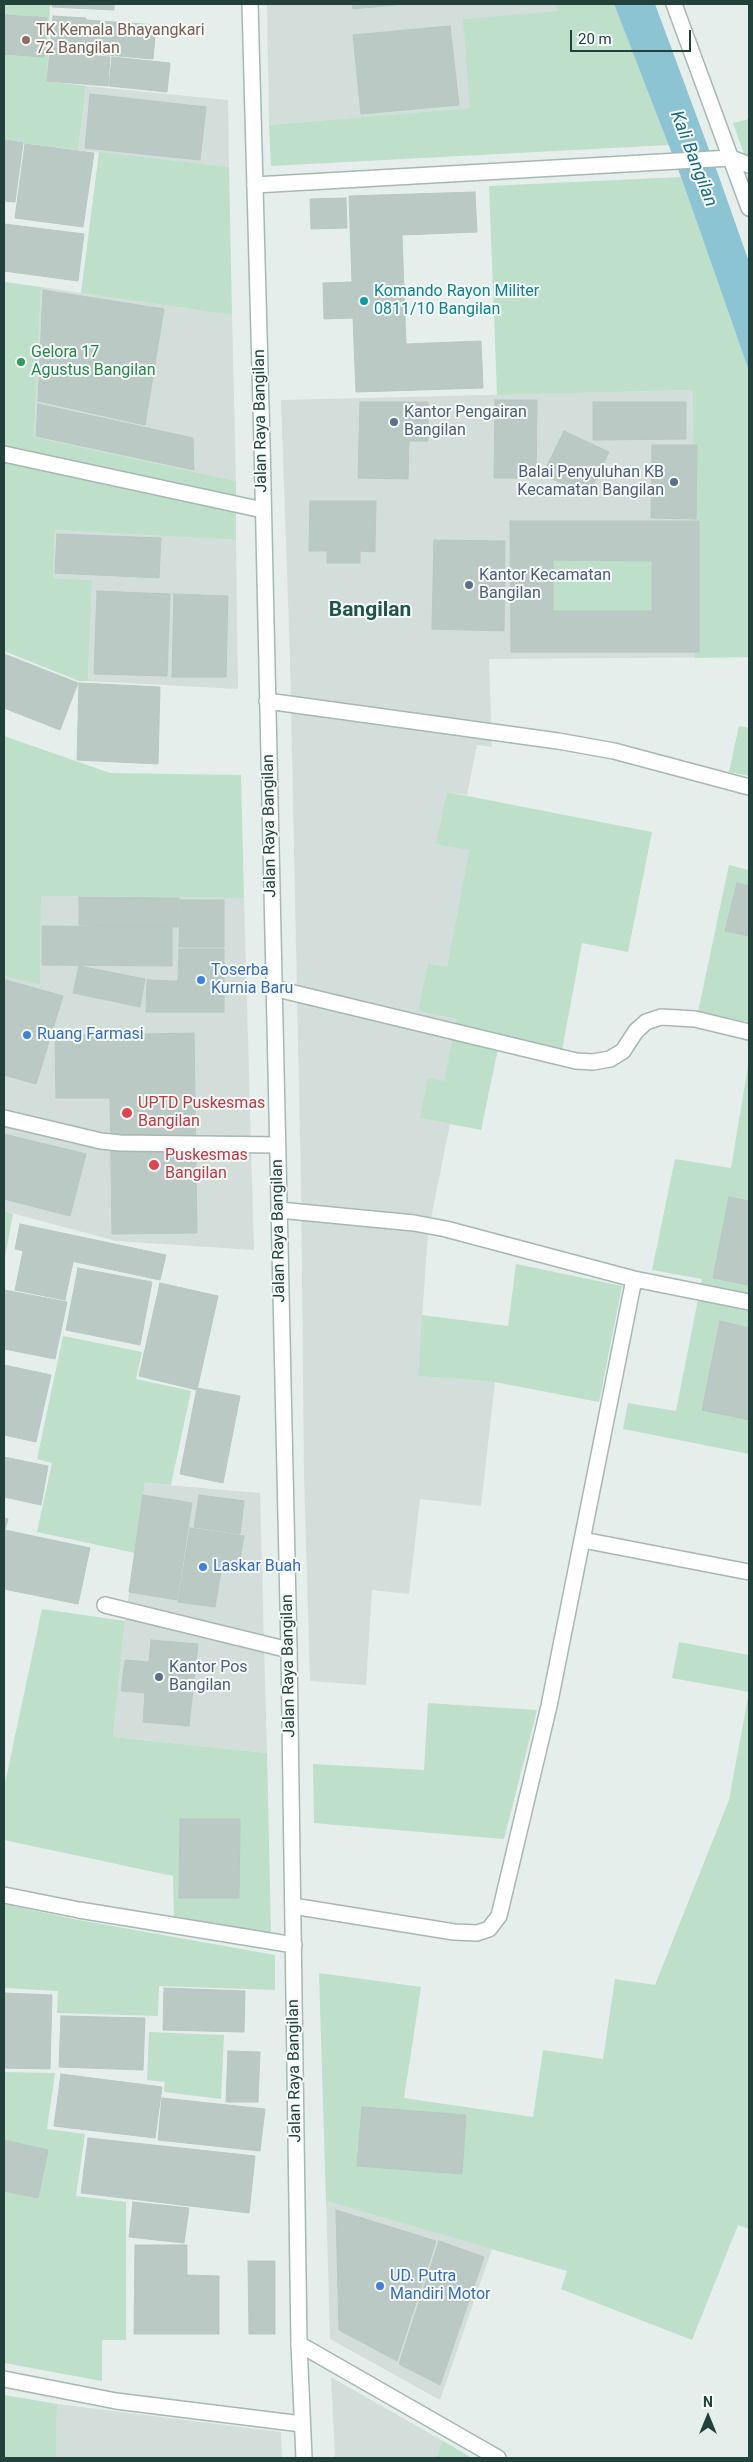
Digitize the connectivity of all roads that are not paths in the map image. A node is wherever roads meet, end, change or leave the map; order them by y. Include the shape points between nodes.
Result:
1 (250, 4) edge
2 (674, 4) edge
3 (728, 159) junction
4 (749, 165) edge
5 (255, 185) junction
6 (749, 208) edge
7 (4, 454) edge
8 (263, 510) junction
9 (267, 701) junction
10 (749, 787) edge
11 (273, 988) junction
12 (749, 1032) edge
13 (4, 1118) edge
14 (277, 1145) junction
15 (279, 1210) junction
16 (634, 1279) junction
17 (749, 1302) edge
18 (583, 1540) junction
19 (749, 1572) edge
20 (105, 1605) dead end
21 (289, 1650) junction
22 (4, 1895) edge
23 (293, 1906) junction
24 (294, 1946) junction
25 (299, 2344) junction
26 (4, 2379) edge
27 (302, 2424) junction
28 (304, 2458) edge
29 (498, 2458) edge

1 - 5 main road, Jalan Raya Bangilan
2 - 3 main road
3 - 4 main road
3 - 5 main road
3 - 6 main road
5 - 8 main road, Jalan Raya Bangilan
7 - 8 main road
8 - 9 main road, Jalan Raya Bangilan
9 - 10 main road via 558,741 614,751
9 - 11 main road, Jalan Raya Bangilan
11 - 12 main road via 576,1061 610,1059 623,1051 646,1022 660,1017 695,1019
11 - 14 main road, Jalan Raya Bangilan
13 - 14 main road via 120,1143
14 - 15 main road, Jalan Raya Bangilan
15 - 16 main road via 446,1229
15 - 21 main road, Jalan Raya Bangilan
16 - 17 main road
16 - 18 main road
18 - 19 main road
18 - 23 main road via 507,1886 499,1916 490,1929 477,1933 454,1932
20 - 21 main road
21 - 23 main road, Jalan Raya Bangilan
22 - 24 main road
23 - 24 main road, Jalan Raya Bangilan
24 - 25 main road, Jalan Raya Bangilan
25 - 27 main road, Jalan Raya Bangilan
25 - 29 main road
26 - 27 main road via 116,2401
27 - 28 main road, Jalan Raya Bangilan

